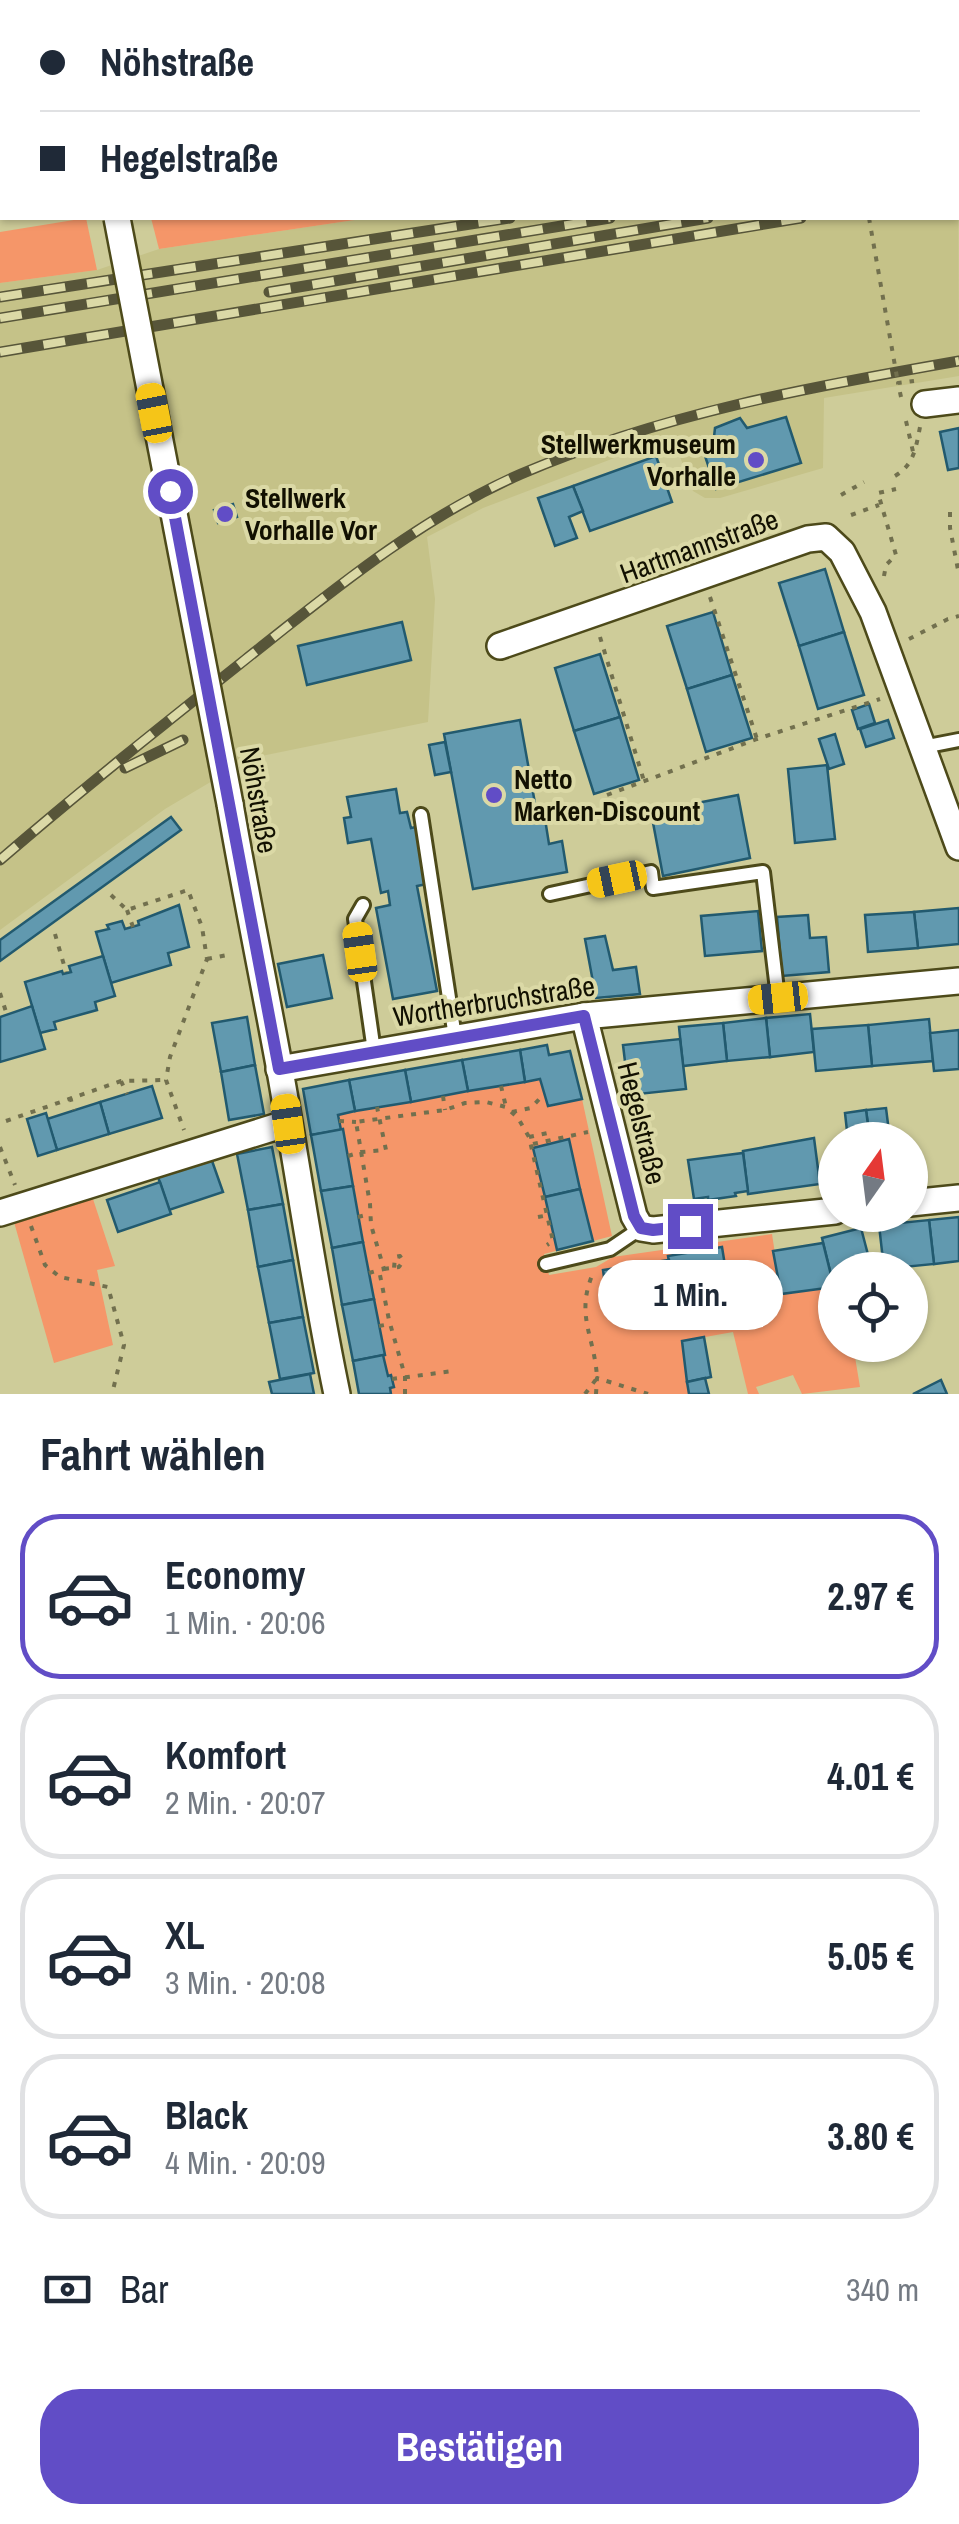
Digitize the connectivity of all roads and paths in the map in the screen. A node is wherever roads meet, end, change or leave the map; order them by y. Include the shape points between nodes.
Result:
1 (117, 220) edge
2 (869, 220) edge
3 (923, 392) joint
4 (959, 400) edge
5 (914, 456) dead end
6 (896, 476) dead end
7 (864, 482) dead end
8 (896, 488) dead end
9 (841, 495) dead end
10 (880, 504) junction
11 (950, 512) dead end
12 (851, 515) dead end
13 (957, 557) edge
14 (959, 575) edge
15 (704, 577) junction
16 (884, 578) dead end
17 (594, 615) junction
18 (959, 616) edge
19 (500, 646) dead end
20 (886, 648) junction
21 (903, 691) junction
22 (757, 739) junction
23 (959, 740) edge
24 (923, 747) junction
25 (644, 781) junction
26 (606, 795) dead end
27 (422, 815) dead end
28 (959, 847) edge
29 (111, 894) dead end
30 (550, 894) dead end
31 (363, 905) dead end
32 (127, 910) junction
33 (133, 927) dead end
34 (55, 934) dead end
35 (66, 972) dead end
36 (959, 981) edge
37 (0, 993) edge
38 (778, 998) junction
39 (6, 1016) dead end
40 (584, 1016) junction
41 (455, 1038) junction
42 (374, 1051) junction
43 (279, 1069) junction
44 (166, 1080) junction
45 (122, 1081) junction
46 (501, 1086) dead end
47 (127, 1094) dead end
48 (544, 1094) dead end
49 (443, 1096) dead end
50 (70, 1097) junction
51 (377, 1106) dead end
52 (506, 1107) junction
53 (74, 1110) dead end
54 (445, 1110) junction
55 (512, 1112) junction
56 (380, 1117) junction
57 (6, 1120) dead end
58 (340, 1121) dead end
59 (356, 1122) junction
60 (288, 1124) junction
61 (612, 1127) junction
62 (552, 1132) dead end
63 (529, 1137) junction
64 (531, 1145) junction
65 (0, 1147) edge
66 (361, 1152) junction
67 (192, 1153) junction
68 (348, 1156) dead end
69 (959, 1198) edge
70 (928, 1201) edge
71 (12, 1210) edge
72 (818, 1213) edge
73 (370, 1214) junction
74 (547, 1216) junction
75 (358, 1217) dead end
76 (538, 1217) dead end
77 (641, 1228) junction
78 (610, 1249) junction
79 (549, 1264) joint
80 (394, 1268) dead end
81 (382, 1270) junction
82 (368, 1273) dead end
83 (390, 1324) junction
84 (379, 1326) dead end
85 (453, 1371) dead end
86 (404, 1376) junction
87 (597, 1378) junction
88 (392, 1379) dead end
89 (112, 1394) edge
90 (337, 1394) edge
91 (405, 1394) edge
92 (585, 1394) edge
93 (596, 1394) edge
94 (648, 1394) edge

1 - 43 street, Nöhstraße, bridge
2 - 3 path, bridge via 898,383
3 - 4 street
5 - 6 path
7 - 9 path
8 - 10 path via 878,494
10 - 12 path
10 - 16 path via 896,555
11 - 13 path
13 - 14 path
15 - 17 street, Hartmannstraße
15 - 20 street, Hartmannstraße via 808,538 826,538 842,552
15 - 22 path
17 - 19 street, Hartmannstraße
17 - 25 path
18 - 20 path
20 - 21 street, Hartmannstraße
21 - 22 path
21 - 24 street, Hartmannstraße
22 - 25 path
23 - 24 lane
24 - 28 street, Hartmannstraße
25 - 26 path
27 - 41 lane
29 - 32 path
30 - 38 lane via 651,872 653,888 764,872
31 - 42 lane via 355,920
32 - 33 path
32 - 44 path via 188,890 202,927 208,959
34 - 35 path
36 - 38 street, Wortherbruchstraße
37 - 39 path
38 - 40 street, Wortherbruchstraße
40 - 41 street, Wortherbruchstraße
40 - 61 street, Hegelstraße
41 - 42 street, Wortherbruchstraße
42 - 43 street, Wortherbruchstraße
43 - 60 street, Nöhstraße
44 - 45 path
44 - 67 path
45 - 47 path
45 - 50 path
46 - 52 path
48 - 55 path via 530,1108
49 - 54 path
50 - 53 path
50 - 57 path
51 - 56 path
52 - 54 path via 465,1103
52 - 55 path
54 - 56 path
55 - 63 path
56 - 59 path
56 - 66 path via 386,1150
58 - 59 path
59 - 66 path
60 - 67 street
60 - 90 street, Nöhstraße
61 - 64 path
61 - 77 street, Hegelstraße
62 - 63 path
63 - 64 path
64 - 74 path
65 - 71 path
66 - 68 path
66 - 73 path
67 - 71 street
69 - 70 street
71 - 89 path via 60,1278 108,1288 124,1345
72 - 77 street, Hegelstraße
73 - 75 path
73 - 81 path
74 - 76 path
74 - 79 path
77 - 78 lane
78 - 79 lane
78 - 87 path via 586,1288
80 - 81 path
81 - 82 path
81 - 83 path
83 - 84 path
83 - 86 path
85 - 86 path
86 - 88 path
86 - 91 path
87 - 92 path
87 - 93 path
87 - 94 path

